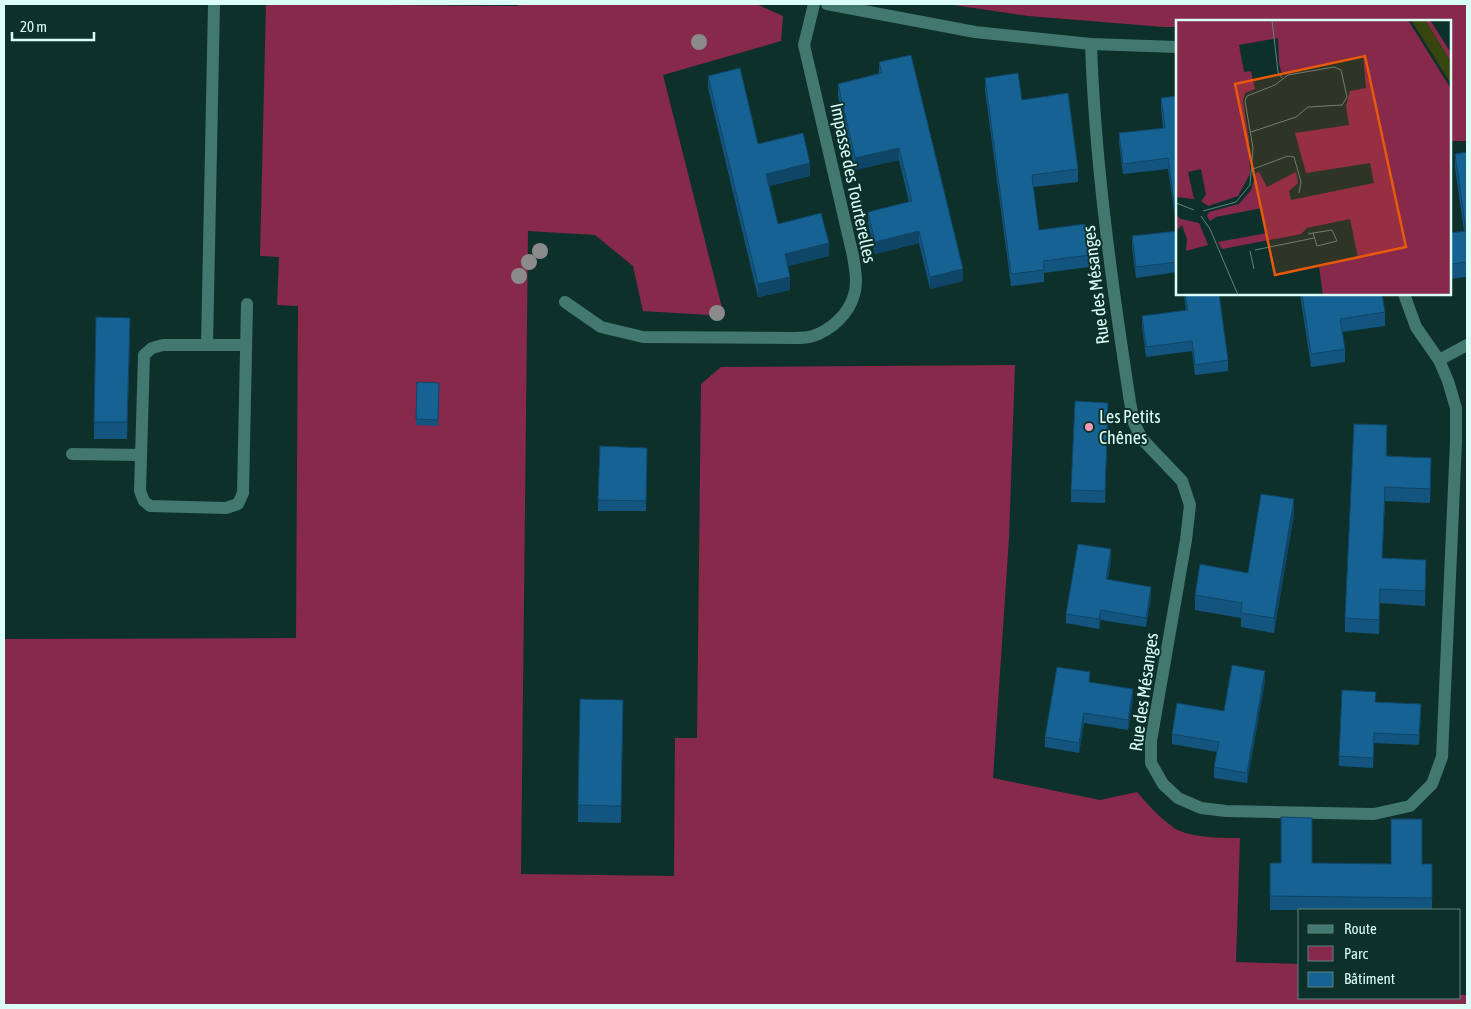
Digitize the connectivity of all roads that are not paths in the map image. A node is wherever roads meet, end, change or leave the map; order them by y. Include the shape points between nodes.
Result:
1 (214, 4) edge
2 (814, 4) edge
3 (827, 4) edge
4 (1091, 44) junction
5 (1176, 47) edge
6 (1404, 295) edge
7 (564, 302) dead end
8 (247, 304) dead end
9 (207, 345) junction
10 (246, 345) junction
11 (1467, 345) edge
12 (1439, 360) junction
13 (72, 454) dead end
14 (141, 455) junction

1 - 9 street
2 - 7 street, Impasse des Tourterelles via 804,45 856,279 854,295 838,321 812,337 643,337 601,327
3 - 4 street via 975,32
4 - 5 street
4 - 12 street, Rue des Mésanges via 1099,159 1134,423 1142,440 1182,481 1190,505 1151,741 1152,763 1163,784 1178,798 1201,808 1226,811 1374,814 1410,806 1432,784 1442,757 1456,442 1456,408
6 - 12 street, Rue des Mésanges via 1416,327
8 - 10 street
9 - 10 street
9 - 14 street via 163,345 144,355
10 - 14 street via 243,493 238,504 226,508 150,506 140,491
11 - 12 street
13 - 14 street

